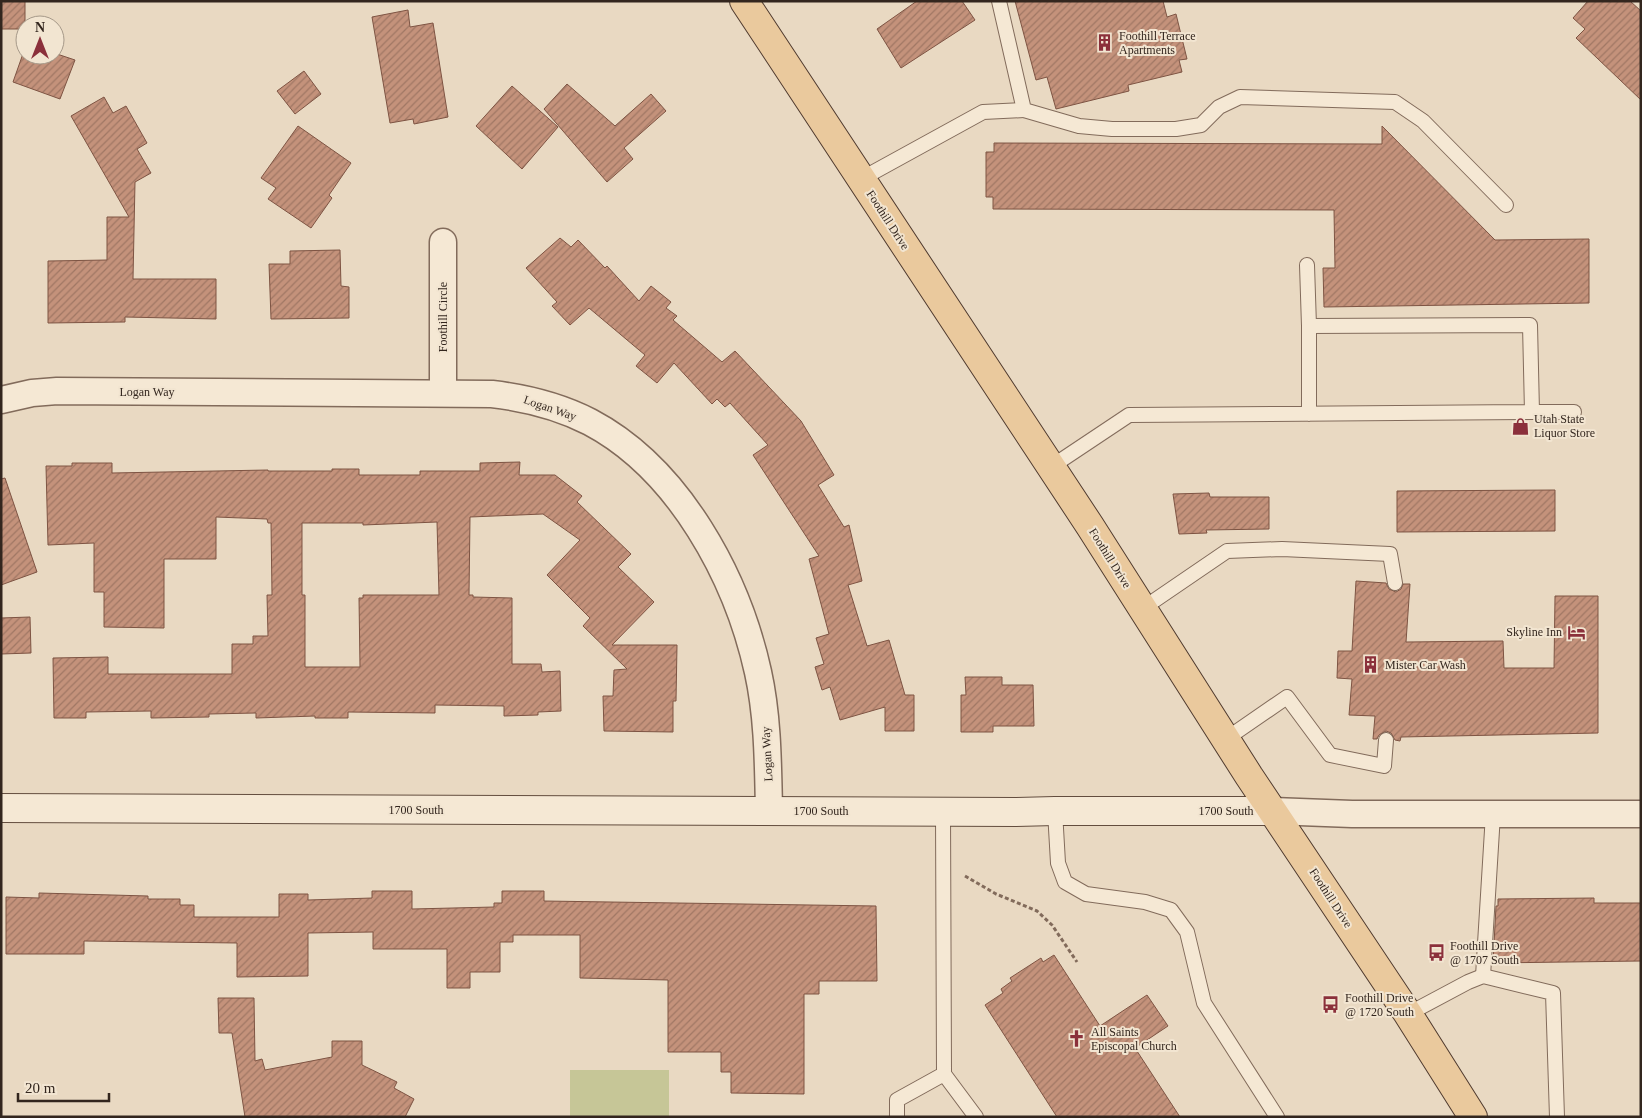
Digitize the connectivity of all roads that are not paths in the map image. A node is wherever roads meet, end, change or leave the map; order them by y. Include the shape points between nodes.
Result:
1 (744, 1) edge
2 (1000, 1) edge
3 (1024, 110) junction
4 (861, 179) junction
5 (1506, 205) dead end
6 (443, 242) dead end
7 (1307, 265) dead end
8 (1309, 326) junction
9 (443, 393) junction
10 (1, 400) edge
11 (1532, 412) junction
12 (1574, 412) dead end
13 (1309, 414) junction
14 (1051, 467) junction
15 (1395, 583) dead end
16 (1142, 609) junction
17 (1226, 738) junction
18 (1386, 740) dead end
19 (1, 808) edge
20 (1055, 810) junction
21 (769, 811) junction
22 (1273, 811) junction
23 (943, 812) junction
24 (1492, 814) junction
25 (1641, 814) edge
26 (1483, 976) junction
27 (1408, 1014) junction
28 (944, 1074) junction
29 (897, 1117) edge
30 (976, 1117) edge
31 (1277, 1117) edge
32 (1473, 1117) edge
33 (1557, 1117) edge

1 - 4 main road, Foothill Drive
2 - 3 lane
3 - 4 lane via 983,112
3 - 5 lane via 1079,126 1176,129 1201,124 1220,107 1240,97 1395,102 1423,121
4 - 14 main road, Foothill Drive
6 - 9 street, Foothill Circle
7 - 8 lane
8 - 11 lane via 1530,325
8 - 13 lane
9 - 10 street, Logan Way via 57,391
9 - 21 street, Logan Way via 523,398 590,422 644,461 692,518 714,553 747,630 765,716
11 - 12 lane
11 - 13 lane
13 - 14 lane via 1129,415
14 - 16 main road, Foothill Drive
15 - 16 lane via 1390,554 1282,549 1227,552
16 - 17 main road, Foothill Drive
17 - 18 lane via 1287,698 1330,755 1384,766
17 - 22 main road, Foothill Drive
19 - 21 street, 1700 South
20 - 22 street, 1700 South
20 - 23 street, 1700 South
20 - 31 lane via 1058,863 1065,882 1086,894 1145,902 1171,910 1187,932 1204,1003
21 - 23 street, 1700 South
22 - 24 street, 1700 South
22 - 27 main road, Foothill Drive
23 - 28 lane
24 - 25 street, 1700 South
24 - 26 lane
26 - 27 lane
26 - 33 lane via 1553,993
27 - 32 main road, Foothill Drive
28 - 29 lane via 897,1100
28 - 30 lane

